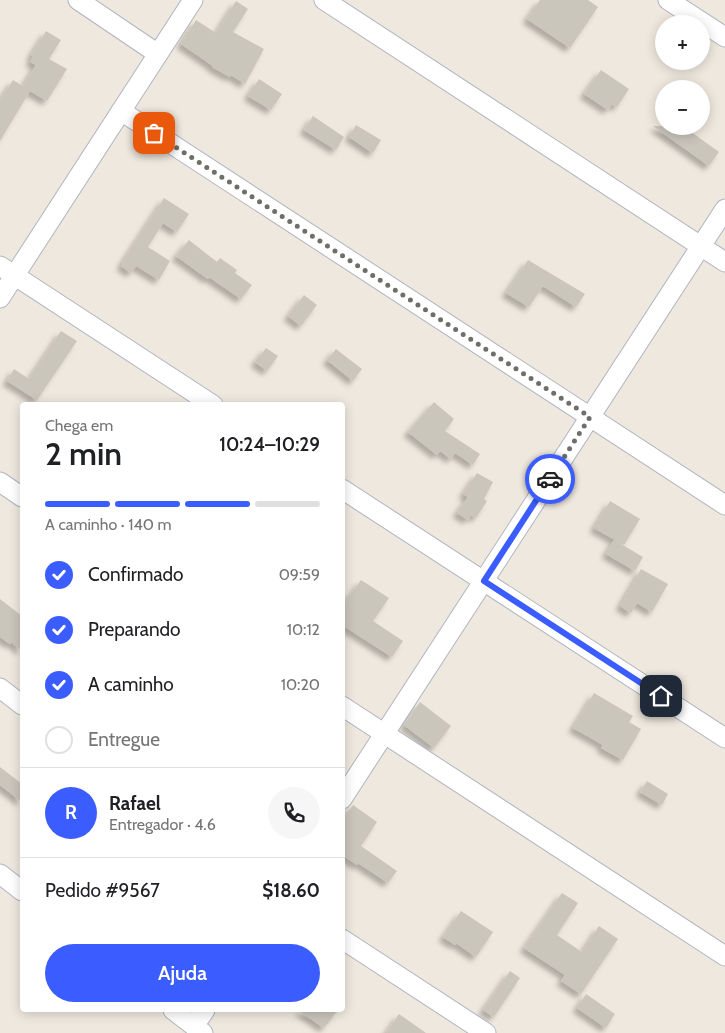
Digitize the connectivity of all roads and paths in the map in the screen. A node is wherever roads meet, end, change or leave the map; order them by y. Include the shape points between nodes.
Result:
1 (78, 0) edge
2 (193, 0) edge
3 (324, 0) edge
4 (668, 0) edge
5 (725, 37) edge
6 (158, 54) junction
7 (121, 111) junction
8 (725, 209) edge
9 (701, 246) junction
10 (725, 262) edge
11 (7, 271) edge
12 (0, 298) edge
13 (209, 402) edge
14 (590, 417) junction
15 (0, 482) edge
16 (345, 491) edge
17 (20, 496) edge
18 (725, 505) edge
19 (484, 581) junction
20 (0, 688) edge
21 (20, 703) edge
22 (345, 708) edge
23 (384, 733) junction
24 (725, 738) edge
25 (345, 794) edge
26 (0, 874) edge
27 (20, 889) edge
28 (345, 941) edge
29 (725, 956) edge
30 (176, 1012) edge
31 (204, 1012) edge
32 (198, 1030) edge
33 (486, 1033) edge

1 - 6 street
2 - 6 street
3 - 9 street
4 - 5 street
6 - 7 street
7 - 11 street
7 - 14 street
8 - 9 street
9 - 10 street
9 - 14 street
11 - 12 street
11 - 13 street
14 - 18 street
14 - 19 street
15 - 17 street
16 - 19 street
19 - 23 street
19 - 24 street
20 - 21 street
22 - 23 street
23 - 25 street
23 - 29 street
26 - 27 street
28 - 33 street
30 - 32 street
31 - 32 street

